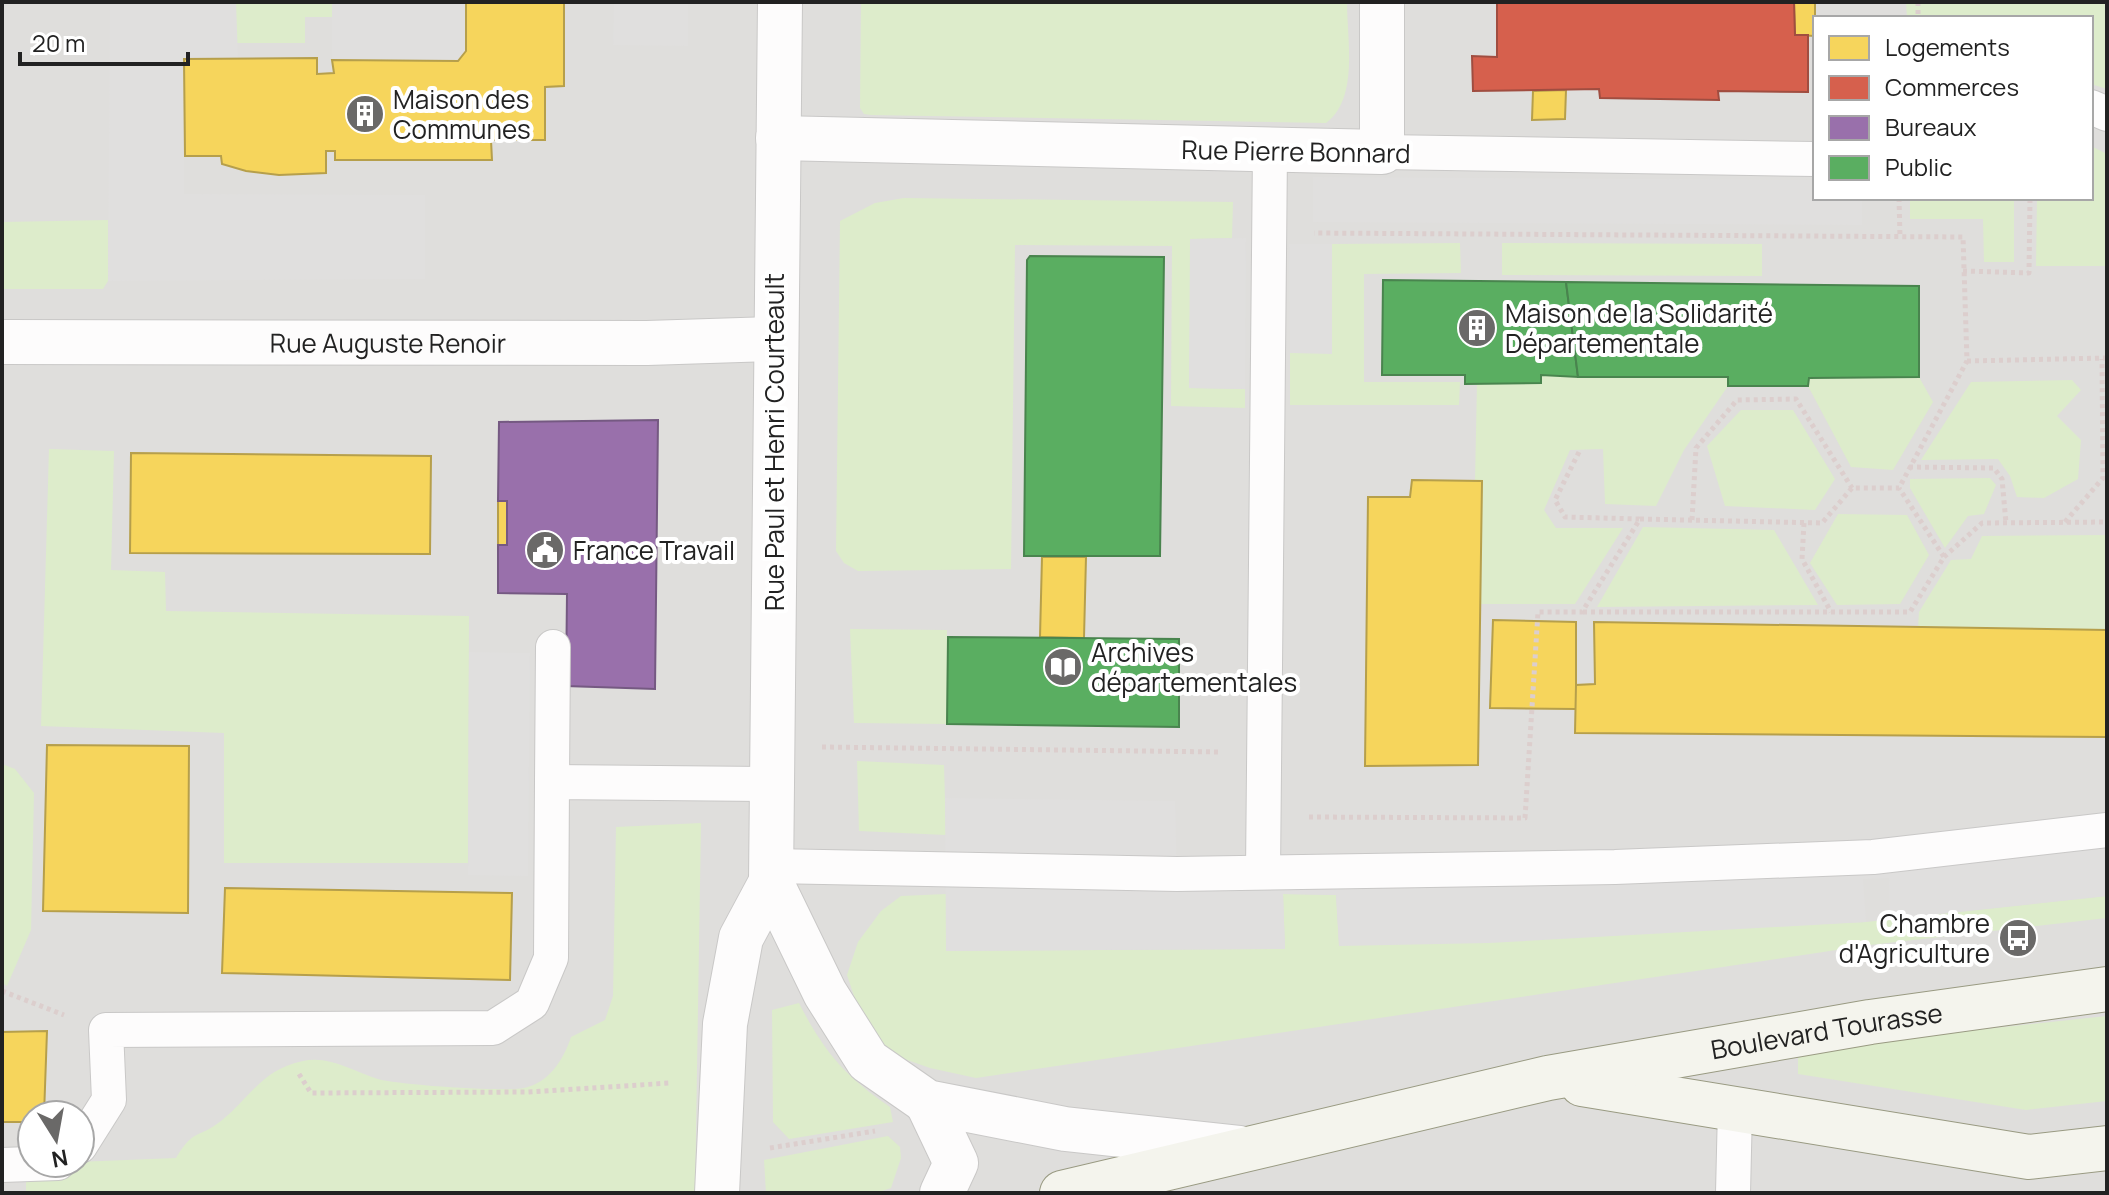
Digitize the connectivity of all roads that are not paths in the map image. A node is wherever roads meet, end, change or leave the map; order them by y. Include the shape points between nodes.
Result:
1 (780, 2) edge
2 (1382, 2) edge
3 (778, 138) junction
4 (1270, 151) junction
5 (1382, 152) junction
6 (1813, 159) edge
7 (774, 339) junction
8 (2, 342) edge
9 (553, 647) dead end
10 (772, 766) junction
11 (552, 782) junction
12 (2107, 830) edge
13 (1263, 872) junction
14 (771, 874) junction
15 (2107, 989) edge
16 (1548, 1078) junction
17 (927, 1102) junction
18 (1735, 1109) junction
19 (96, 1121) edge
20 (2107, 1148) edge
21 (1244, 1149) junction
22 (718, 1175) edge
23 (942, 1193) edge
24 (1062, 1193) edge
25 (1733, 1193) edge

1 - 3 street, Rue Paul et Henri Courteault
2 - 5 street
3 - 4 street, Rue Pierre Bonnard
3 - 7 street, Rue Paul et Henri Courteault
4 - 5 street, Rue Pierre Bonnard
4 - 13 lane
5 - 6 lane, Rue Pierre Bonnard
7 - 8 street, Rue Auguste Renoir
7 - 10 street, Rue Paul et Henri Courteault
9 - 11 lane
10 - 11 lane
10 - 14 street, Rue Paul et Henri Courteault
11 - 19 lane via 551,958 532,1003 493,1028 106,1030 109,1100
12 - 13 lane via 1873,857
13 - 14 lane
14 - 17 street, Rue Paul et Henri Courteault via 825,993 868,1061
14 - 22 street, Rue Paul et Henri Courteault via 741,938 725,1024
15 - 16 main road, Boulevard Tourasse via 1870,1022
16 - 18 main road, Boulevard Tourasse
16 - 21 main road, Boulevard Tourasse
17 - 21 street, Rue Paul et Henri Courteault via 1065,1129
17 - 23 street via 956,1163
18 - 20 main road, Boulevard Tourasse via 2029,1157
18 - 25 lane
21 - 24 main road, Boulevard Tourasse

